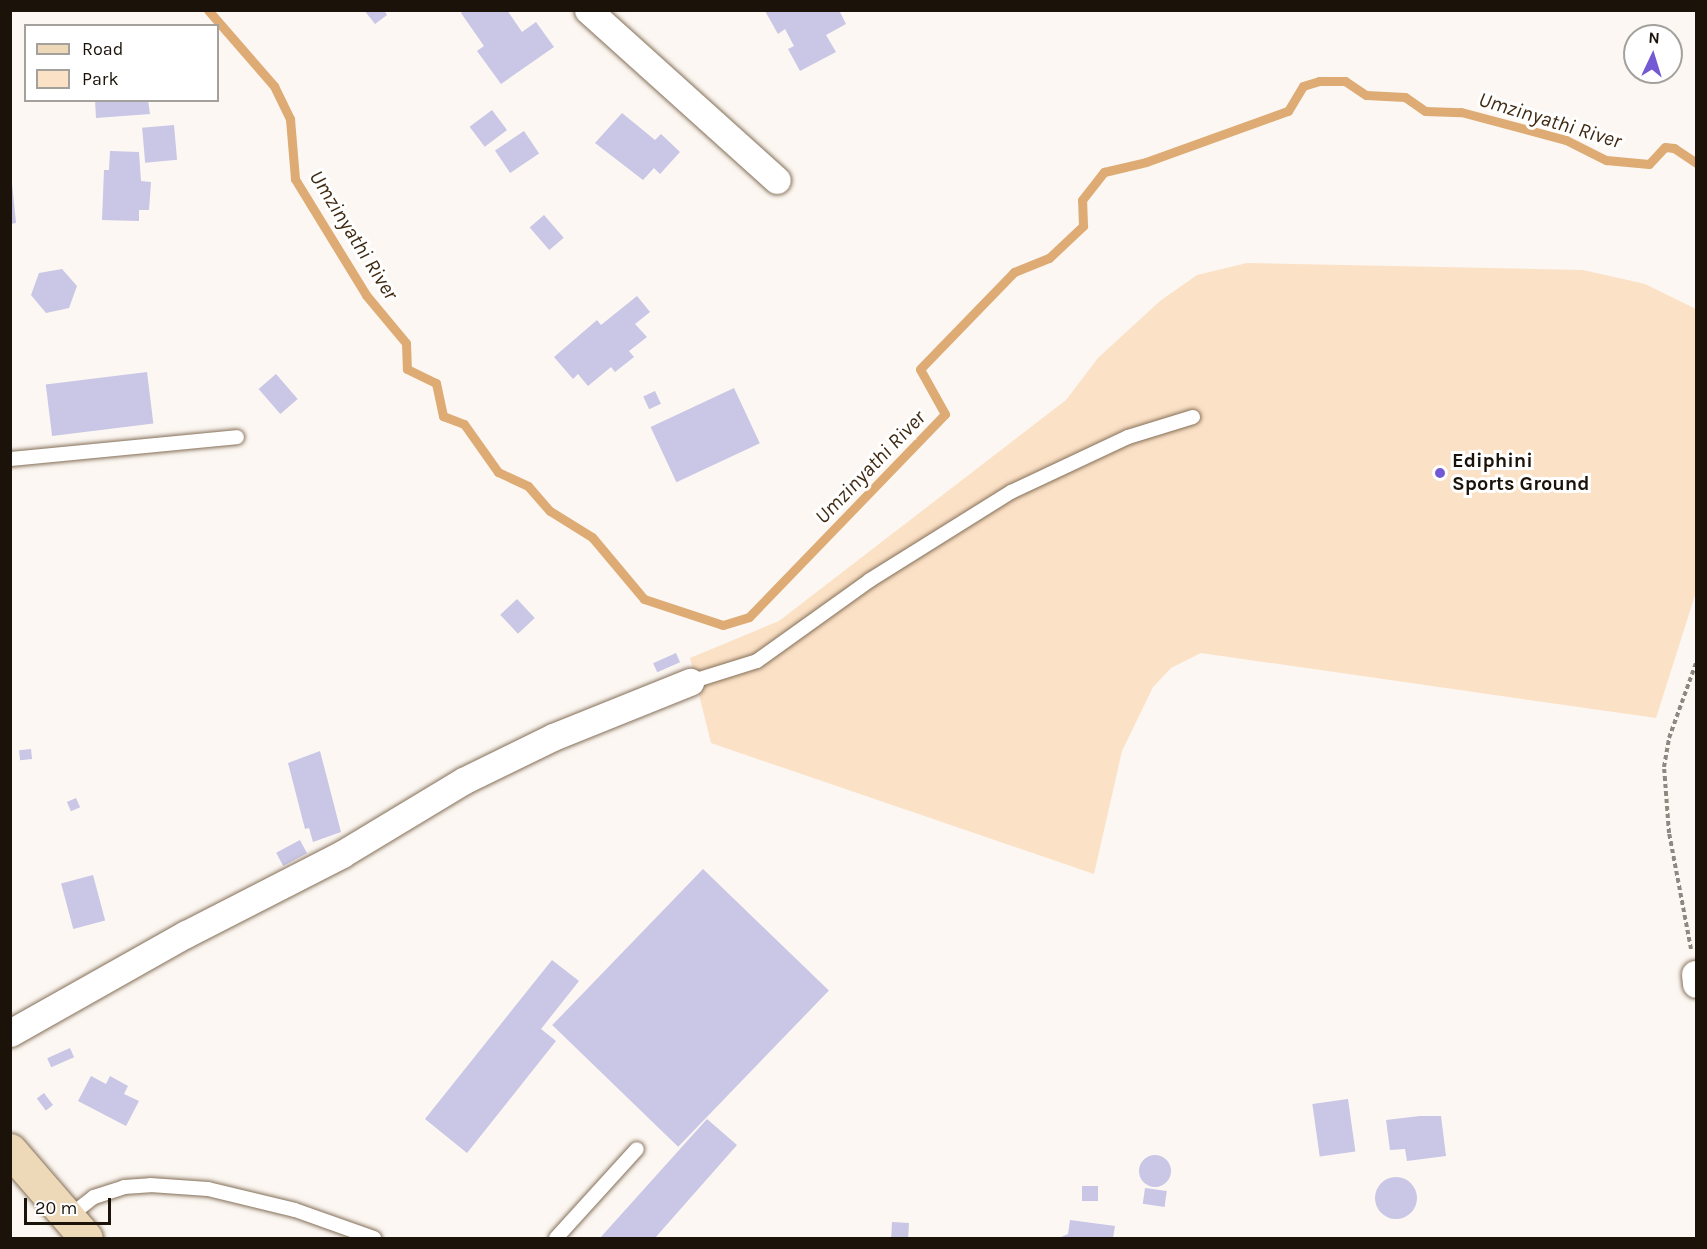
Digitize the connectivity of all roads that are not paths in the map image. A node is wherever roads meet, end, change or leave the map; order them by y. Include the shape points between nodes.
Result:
1 (588, 10) edge
2 (777, 180) dead end
3 (1193, 417) dead end
4 (237, 437) dead end
5 (10, 459) edge
6 (690, 682) joint
7 (10, 1033) edge
8 (637, 1149) dead end
9 (10, 1150) edge
10 (76, 1228) edge
11 (374, 1239) edge
12 (556, 1239) edge

1 - 2 street
3 - 6 lane via 1128,437 1011,492 870,580 757,661
4 - 5 lane
6 - 7 street via 553,737 463,781 342,854 186,934
8 - 12 lane
9 - 10 main road
10 - 11 lane via 93,1197 124,1187 162,1186 208,1189 295,1210

